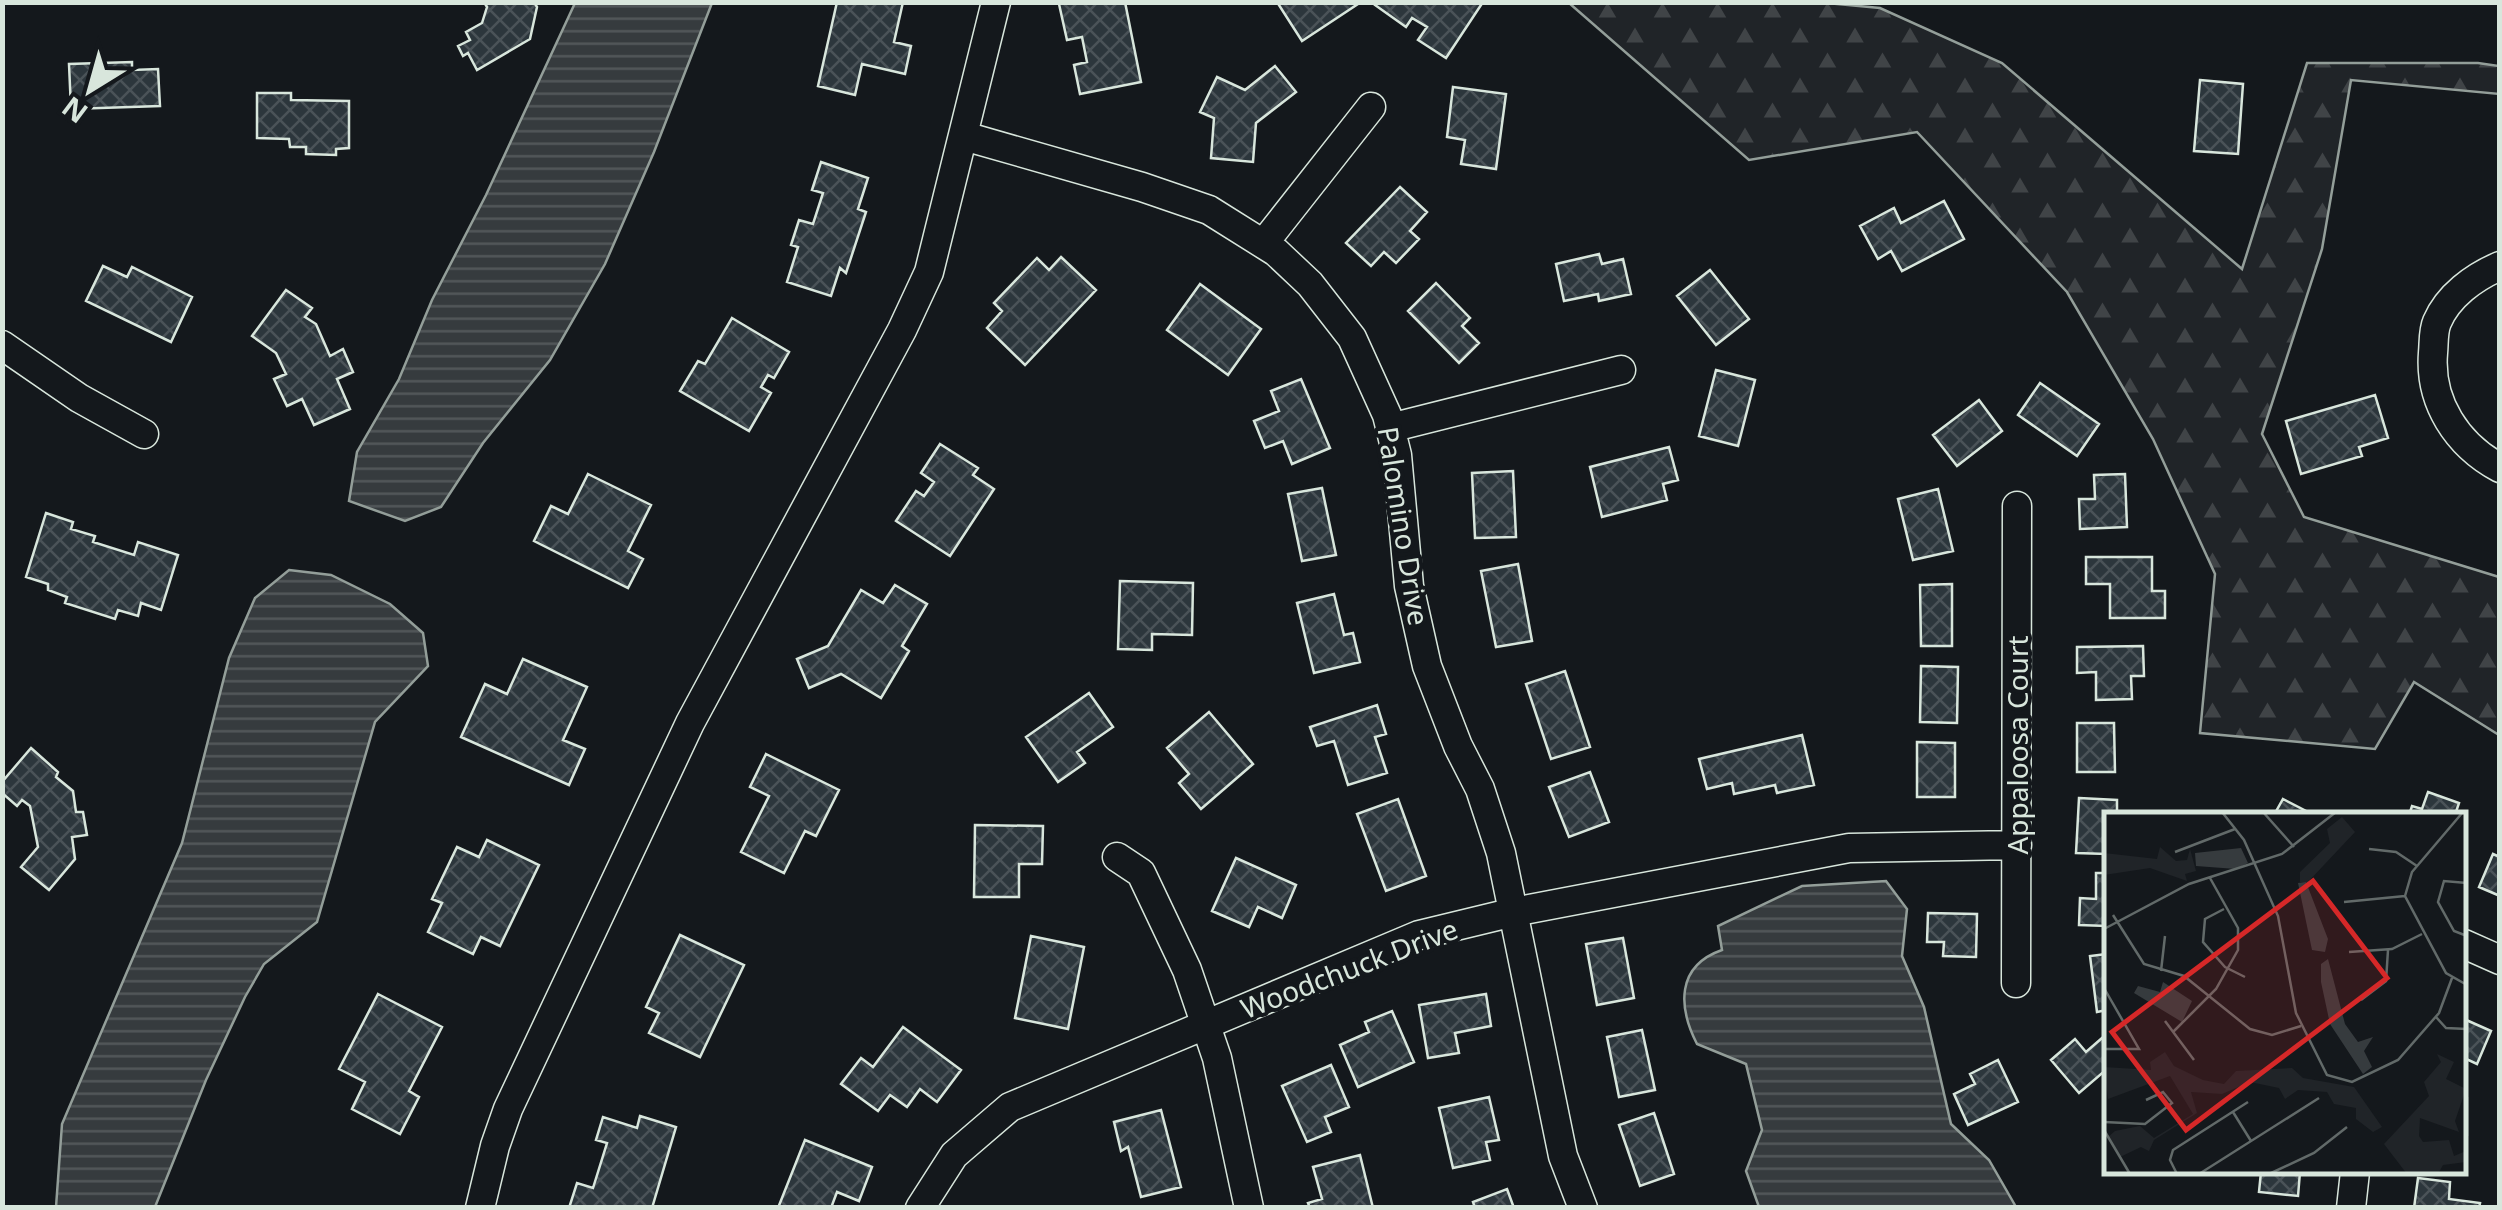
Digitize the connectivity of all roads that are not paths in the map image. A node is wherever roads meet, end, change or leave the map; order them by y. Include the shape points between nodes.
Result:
1 (996, 2) edge
2 (1371, 107) dead end
3 (964, 136) junction
4 (1264, 243) junction
5 (2500, 266) edge
6 (2, 346) edge
7 (1622, 370) dead end
8 (1390, 428) junction
9 (144, 434) dead end
10 (2500, 468) edge
11 (2017, 506) dead end
12 (2016, 845) junction
13 (1117, 857) dead end
14 (1514, 912) junction
15 (2467, 945) edge
16 (2500, 960) edge
17 (2016, 984) dead end
18 (1205, 1024) junction
19 (2355, 1175) edge
20 (480, 1208) edge
21 (920, 1208) edge
22 (1250, 1208) edge
23 (1583, 1208) edge
24 (2350, 1208) edge

1 - 3 street
2 - 4 street
3 - 4 street, Palomino Drive via 1209,210
3 - 20 street via 922,286 690,724 508,1109
4 - 8 street, Palomino Drive via 1310,284 1352,338
5 - 10 street via 2451,299 2436,325 2432,366 2438,402 2456,434
6 - 9 street
7 - 8 street
8 - 14 street, Palomino Drive via 1409,586 1427,666 1491,816
11 - 12 street, Appaloosa Court
12 - 14 street, Woodchuck Drive via 1849,848
12 - 17 street, Appaloosa Court
13 - 18 street via 1141,872 1157,901
14 - 18 street, Woodchuck Drive via 1419,936
14 - 23 street, Palomino Drive via 1563,1156
15 - 16 street
18 - 21 street, Woodchuck Drive via 1010,1107 954,1154
18 - 22 street
19 - 24 street

